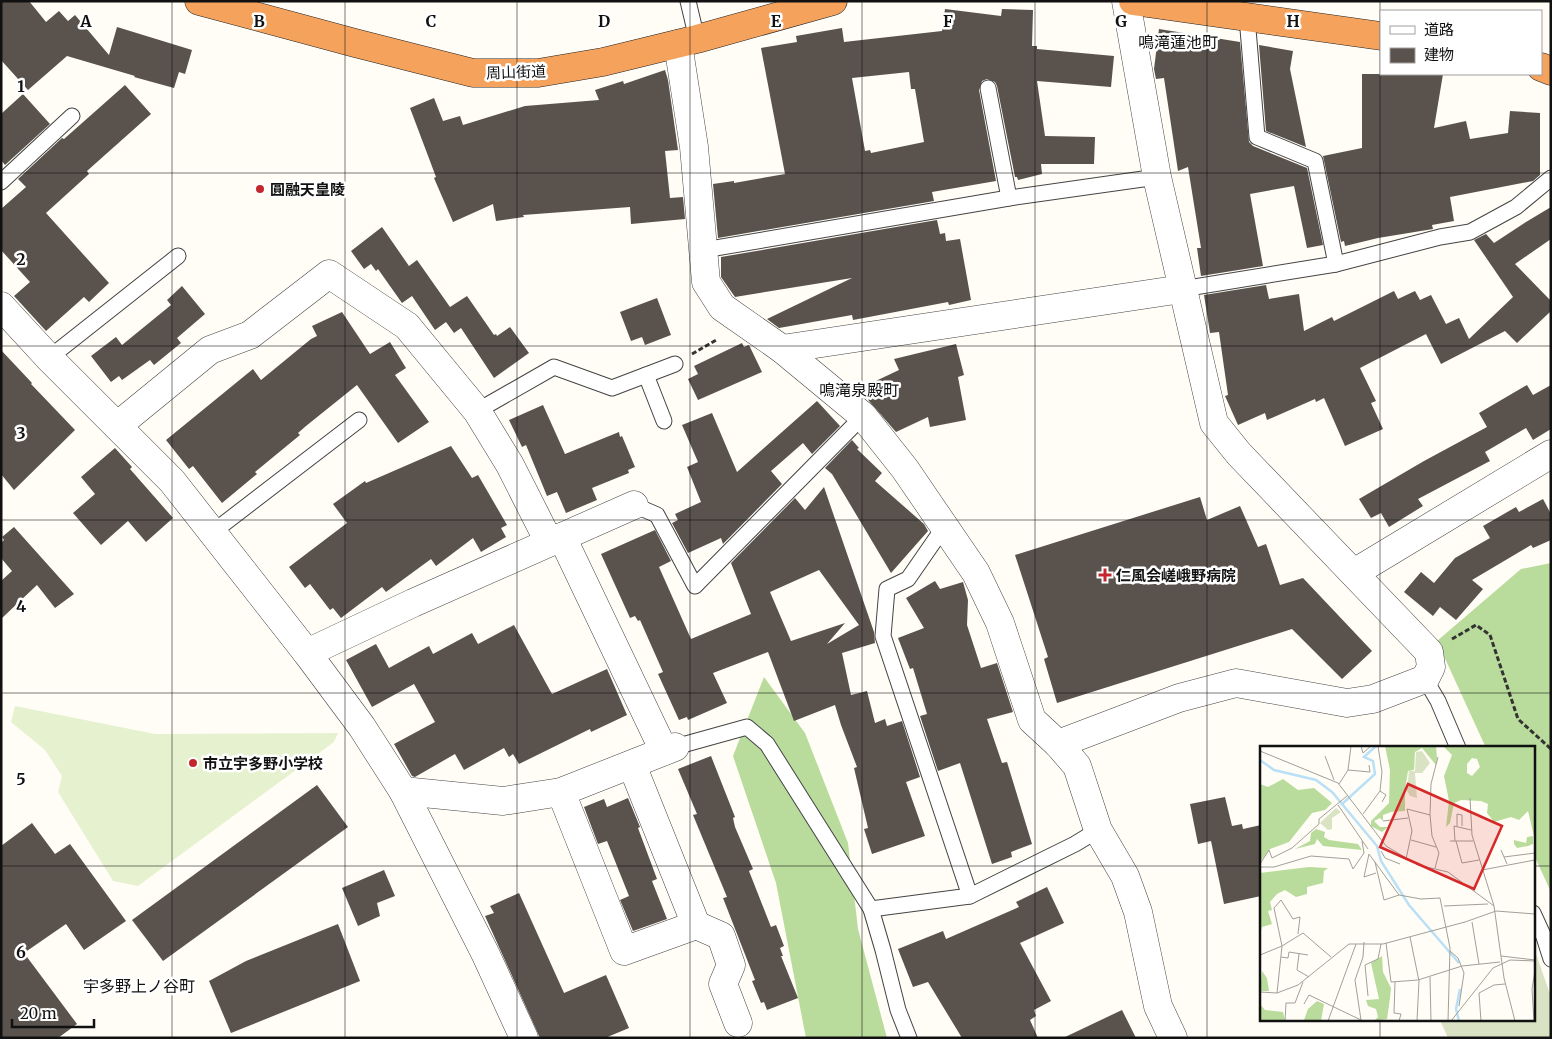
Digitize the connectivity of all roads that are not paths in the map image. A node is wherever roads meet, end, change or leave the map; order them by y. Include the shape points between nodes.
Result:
1 (200, 1) edge
2 (688, 1) edge
3 (833, 1) edge
4 (1126, 1) edge
5 (1133, 1) edge
6 (1218, 7) edge
7 (1247, 17) junction
8 (1380, 36) edge
9 (688, 41) junction
10 (988, 88) dead end
11 (72, 116) dead end
12 (1156, 177) junction
13 (1551, 178) edge
14 (1, 182) edge
15 (1009, 198) junction
16 (704, 250) junction
17 (178, 256) dead end
18 (1336, 264) junction
19 (1182, 289) junction
20 (3, 311) edge
21 (782, 349) junction
22 (49, 358) junction
23 (675, 364) road end
24 (646, 375) junction
25 (477, 411) junction
26 (862, 416) junction
27 (359, 420) dead end
28 (664, 421) dead end
29 (117, 426) junction
30 (1551, 454) edge
31 (634, 504) joint
32 (944, 527) junction
33 (213, 532) junction
34 (556, 540) junction
35 (1354, 574) junction
36 (307, 653) junction
37 (1425, 679) junction
38 (1058, 744) junction
39 (1457, 746) edge
40 (669, 749) junction
41 (632, 764) junction
42 (403, 791) junction
43 (561, 792) junction
44 (1098, 830) junction
45 (970, 896) junction
46 (871, 910) junction
47 (1534, 915) edge
48 (696, 925) junction
49 (1551, 959) edge
50 (738, 1023) dead end
51 (524, 1038) edge
52 (910, 1038) edge
53 (1172, 1038) edge

1 - 9 highway, 周山街道 via 473,73 538,73 603,62
2 - 9 lane
3 - 9 highway, 周山街道
4 - 12 street
5 - 6 highway
6 - 7 highway
7 - 8 highway
7 - 18 lane via 1257,137 1315,161
9 - 16 street
10 - 15 lane
11 - 14 lane
12 - 15 lane
12 - 19 street
13 - 18 lane via 1516,207 1470,232
15 - 16 lane
16 - 21 street via 706,282 722,307
17 - 22 lane
18 - 19 lane
19 - 21 street
19 - 35 street via 1214,423 1239,454
20 - 22 street
21 - 26 street
22 - 29 street
23 - 24 lane
24 - 25 lane via 612,388 554,367
24 - 28 lane
25 - 29 street via 407,326 329,274 250,334 210,350
25 - 34 street
26 - 31 lane via 695,586 657,515
26 - 32 street via 905,469
27 - 33 lane
29 - 33 street via 172,481
30 - 35 street
31 - 34 street
32 - 38 street via 976,573 1000,623 1032,720
32 - 45 lane via 908,579 887,589 883,636
33 - 36 street
34 - 36 street
34 - 40 street
35 - 37 street via 1430,652 1432,667
36 - 42 street via 362,726
37 - 38 street via 1374,698 1347,703 1236,683 1179,698
37 - 39 lane
38 - 44 street via 1078,766
40 - 41 street
40 - 46 lane via 747,727 767,744
41 - 43 street
41 - 48 street
42 - 43 street via 503,800
42 - 51 street
43 - 48 street via 624,952
44 - 45 lane
44 - 53 street via 1125,876 1135,903 1158,1006
45 - 46 lane
46 - 52 lane via 898,1010
47 - 49 lane
48 - 50 street via 721,936 731,965 723,984

